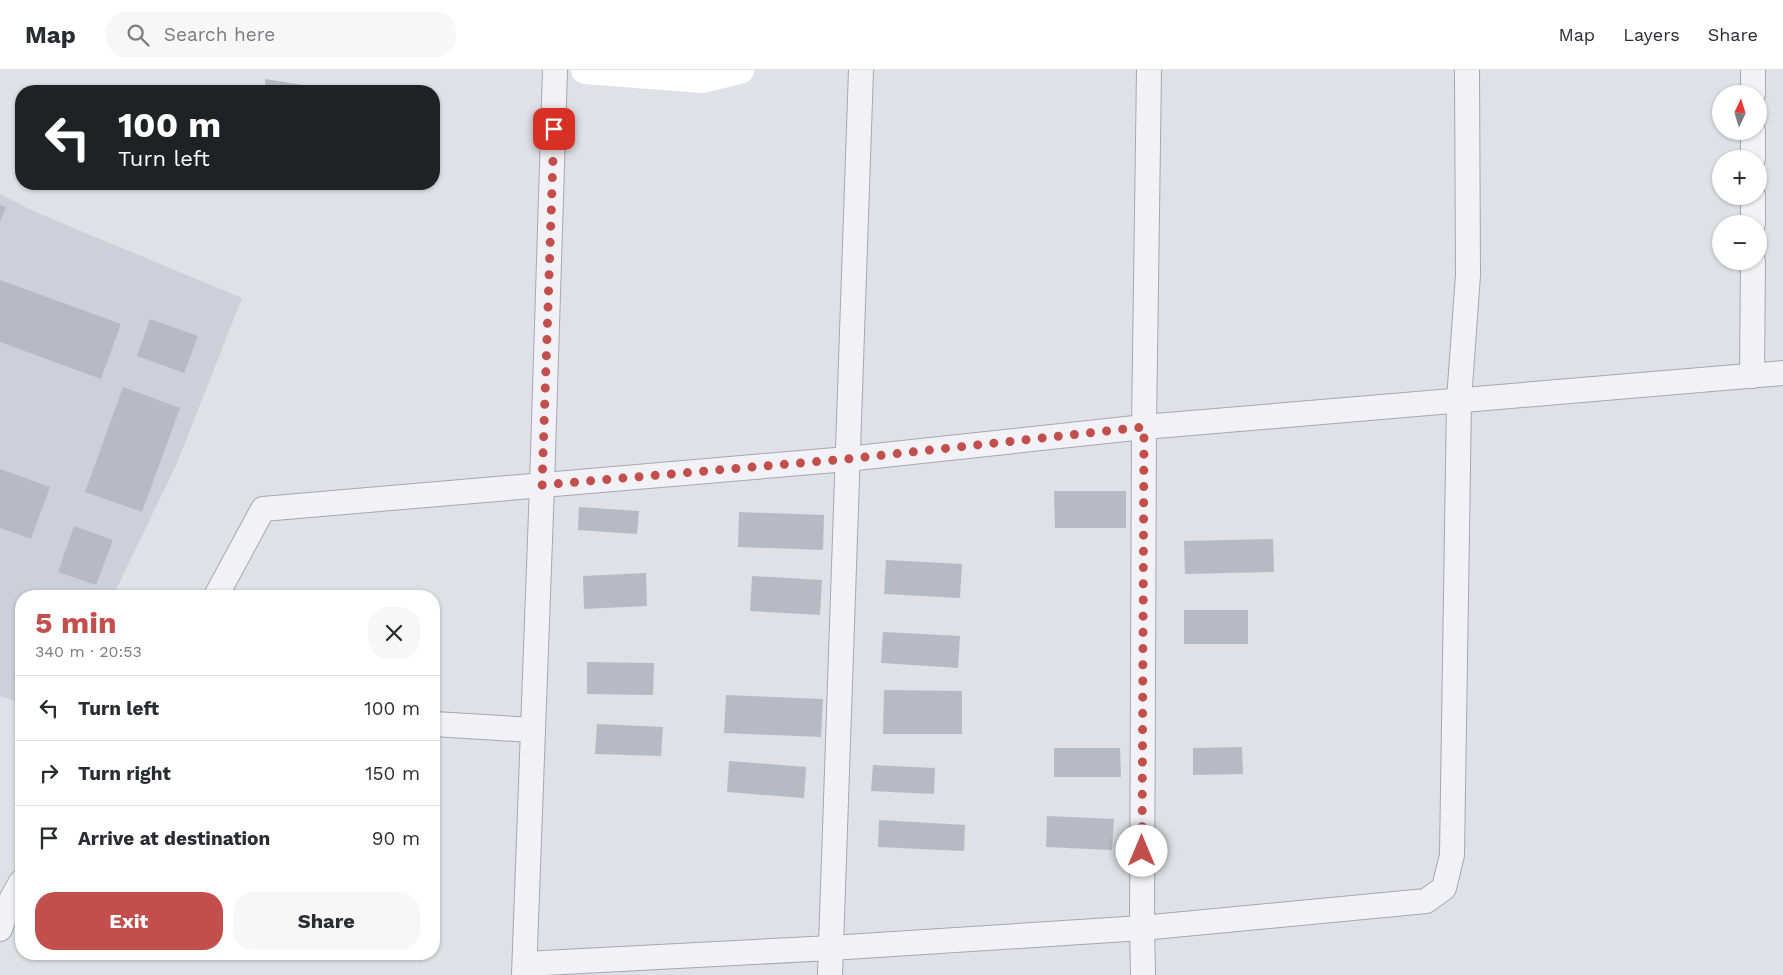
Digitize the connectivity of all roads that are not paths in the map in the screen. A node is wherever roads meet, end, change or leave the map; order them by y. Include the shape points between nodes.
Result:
1 (555, 70) edge
2 (585, 70) edge
3 (740, 70) edge
4 (861, 70) edge
5 (1149, 70) edge
6 (1467, 70) edge
7 (1753, 70) edge
8 (1753, 85) edge
9 (1753, 270) edge
10 (1783, 373) edge
11 (1752, 376) junction
12 (1459, 400) junction
13 (1144, 427) junction
14 (847, 459) junction
15 (542, 485) junction
16 (219, 590) edge
17 (440, 724) edge
18 (533, 730) junction
19 (15, 893) edge
20 (1142, 928) junction
21 (0, 929) edge
22 (831, 948) junction
23 (524, 969) edge
24 (830, 975) edge
25 (1143, 975) edge

1 - 15 street
2 - 3 street via 703,79
4 - 14 street
5 - 13 street
6 - 12 street via 1468,275
7 - 8 street
9 - 11 street
10 - 11 street
11 - 12 street
12 - 13 street
12 - 20 street via 1452,855 1444,888 1426,901
13 - 14 street
13 - 20 street
14 - 15 street
14 - 22 street
15 - 16 street via 263,509
15 - 18 street
17 - 18 street
18 - 23 street
19 - 21 street
20 - 22 street
20 - 25 street
22 - 23 street
22 - 24 street

